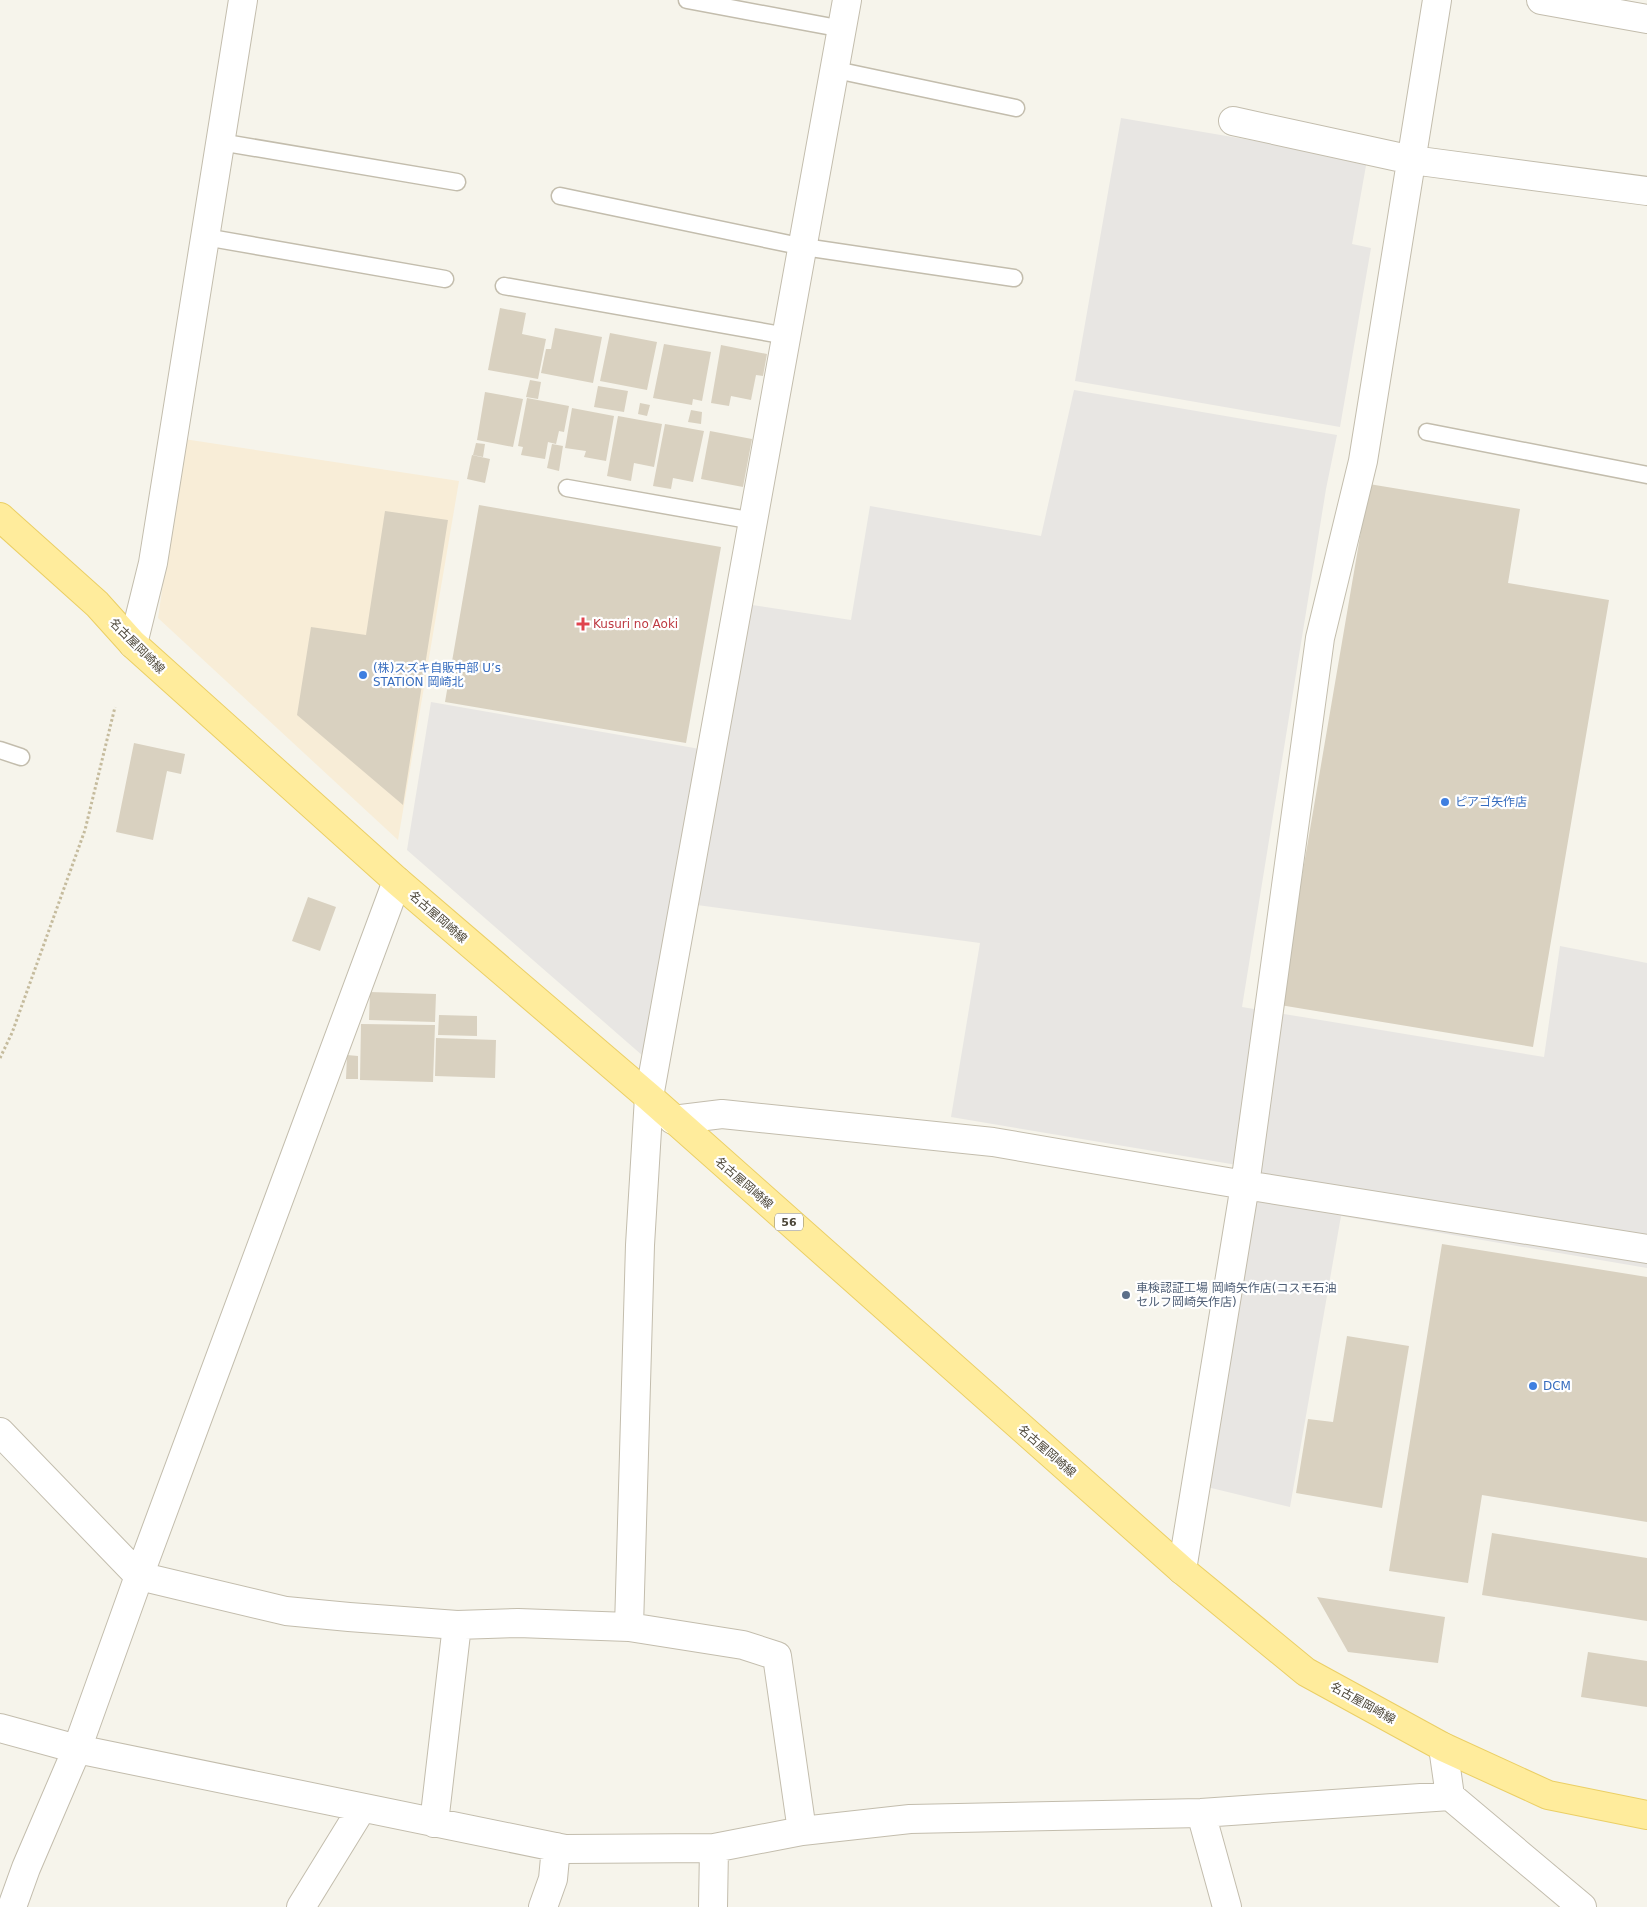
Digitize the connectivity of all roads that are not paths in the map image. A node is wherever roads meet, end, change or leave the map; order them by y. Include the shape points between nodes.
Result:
1 (243, 0) edge
2 (687, 0) edge
3 (847, 0) edge
4 (1437, 0) edge
5 (1541, 0) edge
6 (1647, 19) edge
7 (843, 29) junction
8 (836, 70) junction
9 (1016, 108) dead end
10 (1233, 121) dead end
11 (220, 142) junction
12 (1412, 160) junction
13 (457, 182) dead end
14 (1647, 191) edge
15 (560, 196) dead end
16 (205, 237) junction
17 (804, 247) junction
18 (1014, 278) dead end
19 (445, 279) dead end
20 (504, 286) dead end
21 (787, 336) junction
22 (1427, 432) dead end
23 (1647, 475) edge
24 (567, 488) dead end
25 (0, 517) edge
26 (754, 521) junction
27 (133, 644) junction
28 (0, 750) edge
29 (21, 757) dead end
30 (397, 882) junction
31 (649, 1098) junction
32 (673, 1120) junction
33 (1245, 1185) junction
34 (1647, 1250) edge
35 (0, 1432) edge
36 (1182, 1570) junction
37 (139, 1576) junction
38 (457, 1625) junction
39 (629, 1627) junction
40 (0, 1728) edge
41 (1443, 1747) junction
42 (78, 1749) junction
43 (1450, 1796) junction
44 (362, 1808) junction
45 (1200, 1813) junction
46 (1647, 1816) edge
47 (434, 1823) junction
48 (802, 1830) junction
49 (556, 1847) junction
50 (714, 1848) junction
51 (12, 1907) edge
52 (301, 1907) edge
53 (543, 1907) edge
54 (713, 1907) edge
55 (1227, 1907) edge
56 (1582, 1907) edge

1 - 11 street
2 - 7 lane
3 - 7 street
4 - 12 street
5 - 6 street
7 - 8 street
8 - 9 lane
8 - 17 street
10 - 12 street
11 - 13 lane
11 - 16 street
12 - 14 street
12 - 33 street via 1362,461 1320,638
15 - 17 lane
16 - 19 lane
16 - 27 street via 153,563
17 - 18 lane
17 - 21 street
20 - 21 lane
21 - 26 street
22 - 23 lane
24 - 26 lane
25 - 27 main road, 名古屋岡崎線 / 56 via 97,604
26 - 31 street
27 - 30 main road, 名古屋岡崎線 / 56
28 - 29 lane
30 - 31 main road, 名古屋岡崎線 / 56
30 - 37 street
31 - 32 main road, 名古屋岡崎線 / 56
31 - 39 street via 640,1245
32 - 33 street via 722,1114 994,1142
32 - 36 main road, 名古屋岡崎線 / 56
33 - 34 street
33 - 36 street
35 - 37 street
36 - 41 main road, 名古屋岡崎線 / 56 via 1306,1672
37 - 38 street via 286,1611
37 - 42 street
38 - 39 street via 518,1622
38 - 47 street
39 - 48 street via 743,1645 777,1656
40 - 42 street
41 - 43 street
41 - 46 main road, 名古屋岡崎線 / 56 via 1548,1795
42 - 44 street
42 - 51 street
43 - 45 street
43 - 56 street
44 - 47 street
44 - 52 street
45 - 48 street via 910,1819
45 - 55 street
47 - 49 street
48 - 50 street
49 - 50 street
49 - 53 street via 553,1879
50 - 54 street

